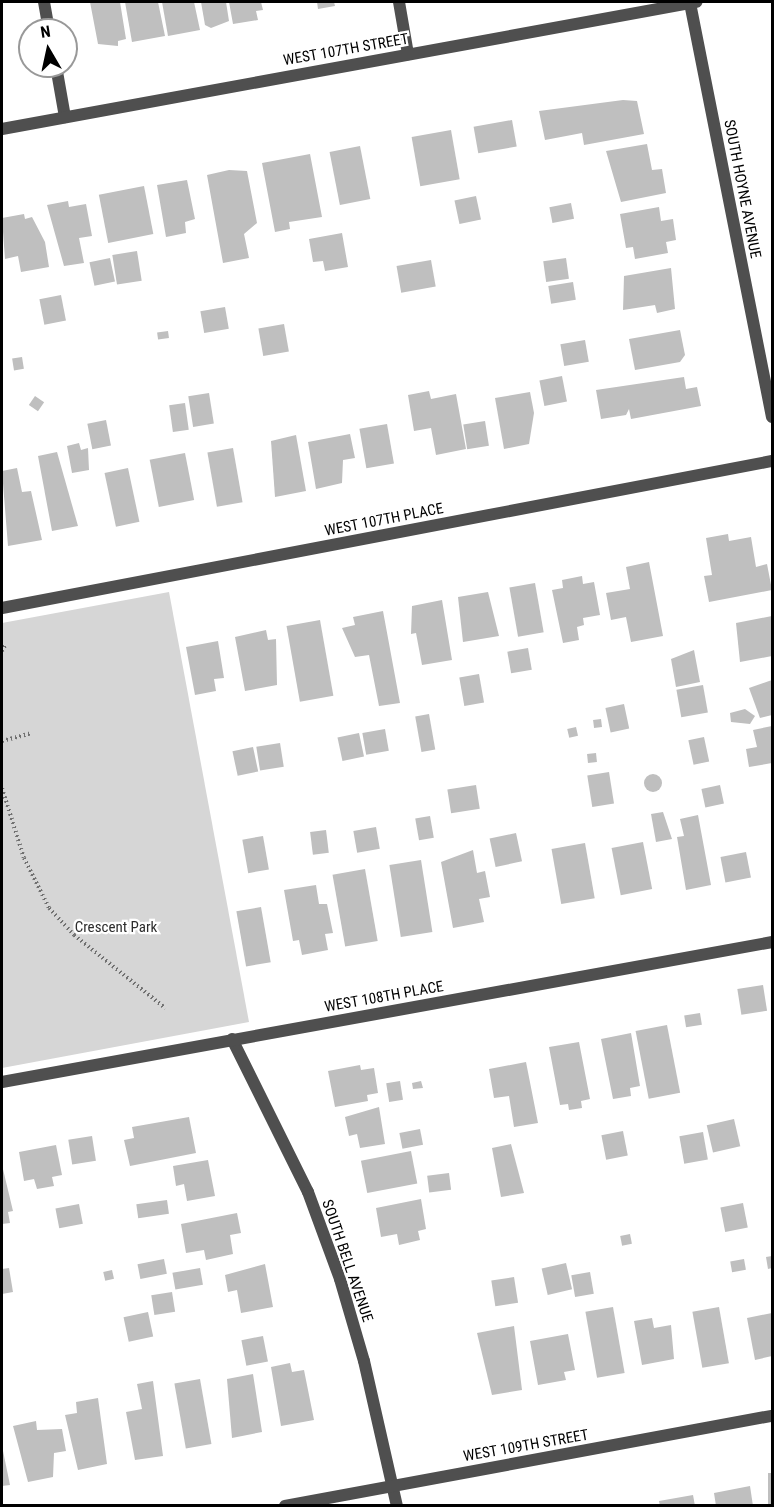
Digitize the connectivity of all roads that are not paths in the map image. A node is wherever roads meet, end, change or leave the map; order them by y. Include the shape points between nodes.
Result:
1 (44, 2) edge
2 (399, 2) edge
3 (693, 2) edge
4 (47, 18) edge
5 (408, 54) junction
6 (58, 78) edge
7 (65, 117) junction
8 (2, 129) edge
9 (772, 417) edge
10 (772, 461) edge
11 (2, 608) edge
12 (772, 942) edge
13 (232, 1039) junction
14 (2, 1082) edge
15 (772, 1416) edge
16 (393, 1485) junction
17 (285, 1506) edge
18 (397, 1506) edge

1 - 4 street
2 - 5 street
3 - 5 street, WEST 107TH STREET
3 - 9 street, SOUTH HOYNE AVENUE
5 - 7 street, WEST 107TH STREET
6 - 7 street
7 - 8 street, WEST 107TH STREET
10 - 11 street, WEST 107TH PLACE
12 - 13 street, WEST 108TH PLACE
13 - 14 street, WEST 108TH PLACE
13 - 16 street, SOUTH BELL AVENUE via 308,1192 340,1279
15 - 16 street, WEST 109TH STREET
16 - 17 street, WEST 109TH STREET
16 - 18 street, SOUTH BELL AVENUE

